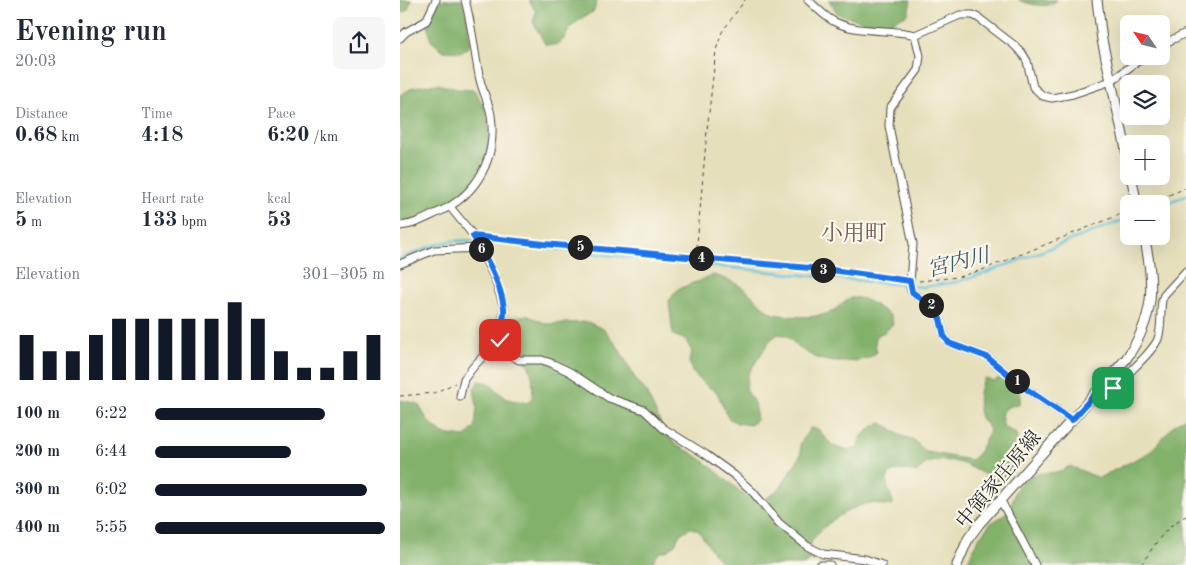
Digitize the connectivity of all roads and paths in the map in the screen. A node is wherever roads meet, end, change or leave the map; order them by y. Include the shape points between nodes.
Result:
1 (436, 0) edge
2 (465, 0) edge
3 (745, 0) edge
4 (808, 0) edge
5 (1097, 0) edge
6 (1186, 33) edge
7 (915, 35) junction
8 (400, 38) edge
9 (1170, 41) edge
10 (1133, 65) edge
11 (1111, 81) junction
12 (1123, 135) edge
13 (1186, 188) edge
14 (1169, 195) edge
15 (450, 207) junction
16 (1120, 215) edge
17 (400, 226) edge
18 (477, 242) junction
19 (1146, 245) edge
20 (696, 257) junction
21 (400, 264) edge
22 (1186, 271) edge
23 (910, 284) junction
24 (502, 323) junction
25 (464, 379) junction
26 (1097, 392) junction
27 (400, 396) edge
28 (460, 396) dead end
29 (1072, 420) junction
30 (1000, 499) junction
31 (1186, 516) edge
32 (820, 565) edge
33 (830, 565) edge
34 (882, 565) edge
35 (957, 565) edge
36 (1035, 565) edge
37 (1141, 565) edge

1 - 8 street via 426,21
2 - 15 street via 481,89 491,113 491,148 487,165 476,182
3 - 20 path via 722,32 716,50
4 - 7 street via 833,21 846,26
5 - 11 main road
6 - 9 street
7 - 11 street via 953,17 973,15 1022,53 1033,87 1044,96 1052,98 1074,94
7 - 23 street via 920,56 918,70 890,108 888,116 914,244
10 - 11 street
11 - 12 main road
13 - 14 path
15 - 17 street via 417,223
15 - 18 street
16 - 23 path via 966,275
18 - 20 path via 544,244
18 - 21 street via 434,250
18 - 24 street via 500,294 504,307
19 - 26 main road, 中領家庄原線 via 1152,277 1149,313 1136,345
20 - 23 path via 832,270
22 - 26 street via 1164,295 1159,336 1154,346 1113,388
23 - 29 street via 912,292 934,308 949,343 987,357
24 - 25 street via 496,330 490,349
24 - 34 street via 502,343 510,354 519,360 551,363 609,398 644,410 662,428 734,475 779,523 807,546 823,554 865,559
25 - 27 path via 434,393
25 - 28 street
26 - 29 main road, 中領家庄原線
29 - 30 main road, 中領家庄原線
30 - 35 main road, 中領家庄原線 via 968,539
30 - 36 street
31 - 37 path via 1173,522
32 - 33 street

